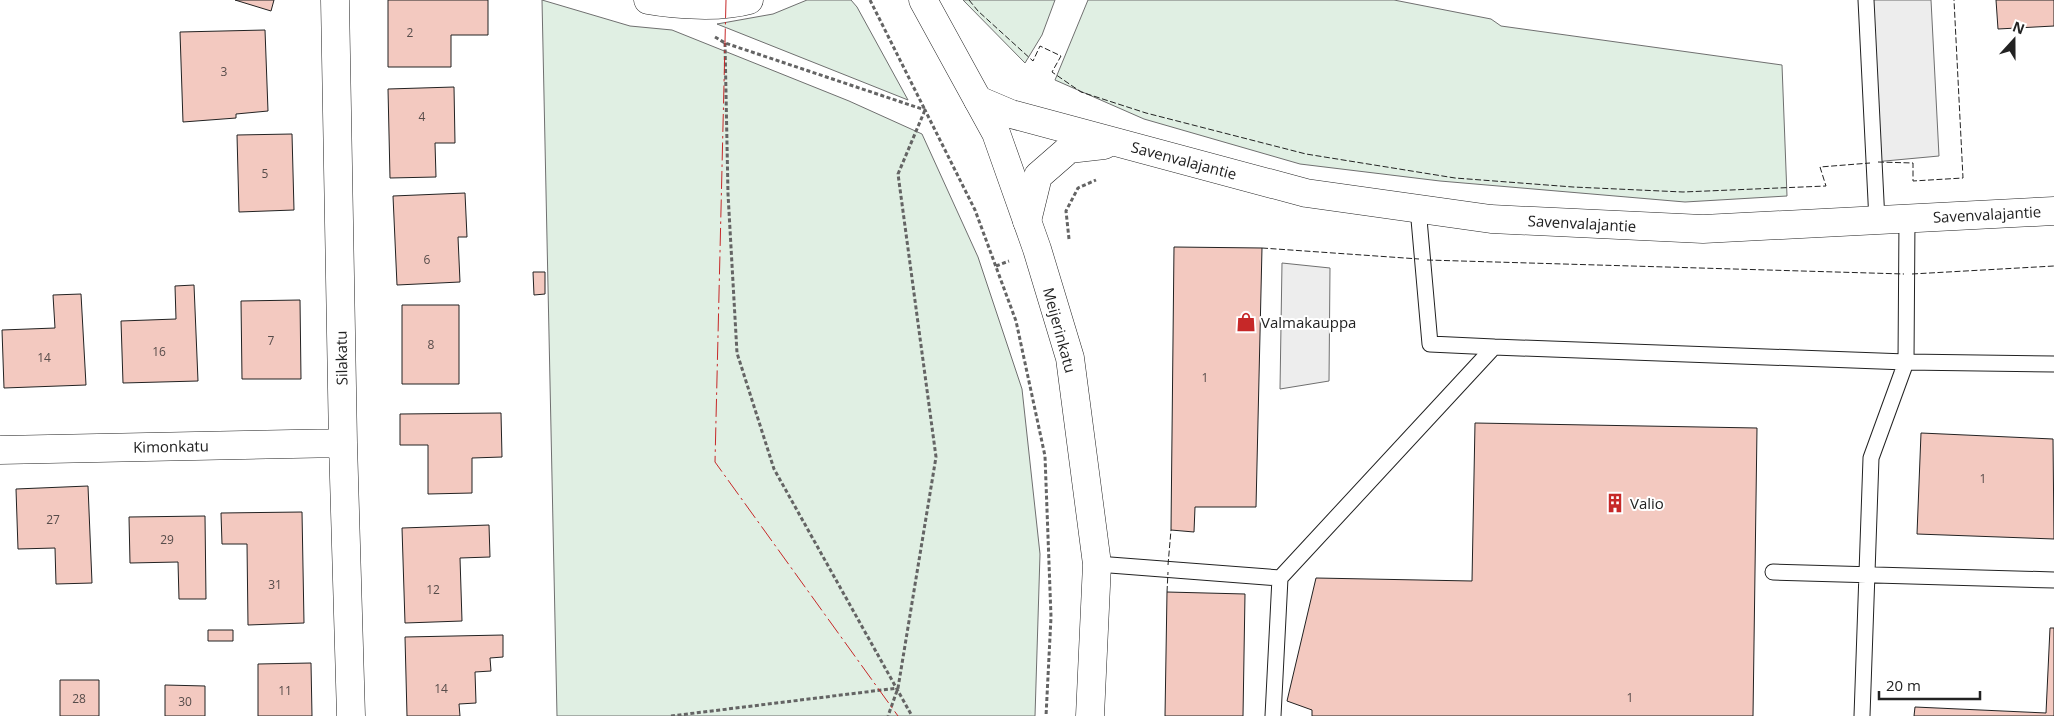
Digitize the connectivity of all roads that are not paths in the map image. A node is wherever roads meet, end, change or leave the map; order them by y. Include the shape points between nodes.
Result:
1 (335, 0) edge
2 (648, 0) edge
3 (749, 0) edge
4 (923, 0) edge
5 (1866, 0) edge
6 (978, 100) junction
7 (1119, 143) junction
8 (1418, 208) junction
9 (2054, 211) edge
10 (1907, 219) junction
11 (1027, 221) junction
12 (1877, 221) junction
13 (1494, 347) junction
14 (1906, 362) junction
15 (2054, 364) edge
16 (343, 443) junction
17 (0, 450) edge
18 (1097, 564) junction
19 (1773, 572) dead end
20 (1867, 575) junction
21 (1280, 578) junction
22 (2054, 580) edge
23 (351, 716) edge
24 (1090, 716) edge
25 (1274, 716) edge
26 (1862, 716) edge

1 - 16 street, Silakatu
2 - 3 street via 671,4
4 - 6 street, Meijerinkatu
5 - 12 lane
6 - 7 street, Savenvalajantie via 1011,114
6 - 11 street, Meijerinkatu via 996,133
7 - 8 street, Savenvalajantie via 1306,193
7 - 11 street, Savenvalajantie via 1069,149 1038,176
8 - 12 street, Savenvalajantie via 1491,219 1703,229
8 - 13 lane via 1430,344
9 - 10 street, Savenvalajantie
10 - 12 street, Savenvalajantie
10 - 14 lane
11 - 18 street, Meijerinkatu via 1070,358
13 - 14 lane
13 - 21 lane
14 - 15 lane
14 - 20 lane via 1871,458
16 - 17 street, Kimonkatu
16 - 23 street, Silakatu
18 - 21 lane
18 - 24 street, Meijerinkatu
19 - 20 lane
20 - 22 lane
20 - 26 lane
21 - 25 lane

